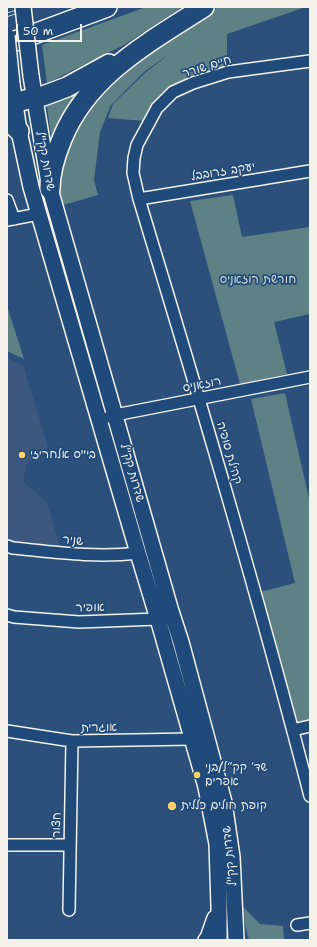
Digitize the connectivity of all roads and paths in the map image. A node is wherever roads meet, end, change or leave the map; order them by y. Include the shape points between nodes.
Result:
1 (23, 7) edge
2 (107, 7) edge
3 (204, 7) edge
4 (7, 36) edge
5 (148, 43) junction
6 (7, 44) edge
7 (310, 61) edge
8 (34, 98) junction
9 (11, 104) edge
10 (149, 121) joint
11 (13, 126) edge
12 (310, 171) edge
13 (50, 189) junction
14 (139, 199) junction
15 (7, 200) edge
16 (39, 214) junction
17 (10, 220) edge
18 (310, 377) edge
19 (200, 399) junction
20 (115, 415) junction
21 (100, 423) junction
22 (7, 546) edge
23 (138, 553) junction
24 (170, 608) junction
25 (7, 615) edge
26 (158, 619) junction
27 (310, 726) edge
28 (293, 730) junction
29 (7, 731) edge
30 (193, 739) junction
31 (72, 741) junction
32 (310, 796) edge
33 (7, 845) edge
34 (70, 845) junction
35 (220, 906) junction
36 (69, 910) dead end
37 (310, 923) edge
38 (297, 925) dead end
39 (236, 939) edge
40 (206, 940) edge
41 (219, 940) edge

1 - 8 main road, שדרות קק"ל, bridge
2 - 6 highway
3 - 5 highway
4 - 9 main road, שדרות קק"ל, bridge via 12,84
5 - 8 highway via 67,87
5 - 13 highway via 117,65 76,110 56,154
7 - 10 street, חיים שורר via 228,72 193,83 173,92 157,108
8 - 9 highway
8 - 13 main road, שדרות קק"ל
9 - 11 main road, שדרות קק"ל
10 - 14 street, קהילת סופיה via 134,158 133,173
11 - 16 main road, שדרות קק"ל
12 - 14 street, יעקב זרובבל
13 - 20 main road, שדרות קק"ל
14 - 19 street, קהילת סופיה
15 - 17 street
16 - 17 street
16 - 21 main road, שדרות קק"ל
18 - 19 street, רוזאניס
19 - 20 street, רוזאניס
19 - 28 street, קהילת סופיה
20 - 21 street, רוזאניס
20 - 24 main road, שדרות קק"ל
21 - 23 main road, שדרות קק"ל
22 - 23 street, שניר via 89,555
23 - 26 main road, שדרות קק"ל
24 - 26 street
24 - 39 main road, שדרות קק"ל via 224,802 232,857
25 - 26 street, אופיר via 79,622
26 - 30 main road, שדרות קק"ל
27 - 28 street
28 - 32 street, קהילת סופיה
29 - 31 street, אוגרית
30 - 31 street, אוגרית
30 - 35 main road, שדרות קק"ל via 217,844
31 - 34 street, חצור
33 - 34 street
34 - 36 street, חצור
35 - 40 main road
35 - 41 main road, שדרות קק"ל
37 - 38 street

